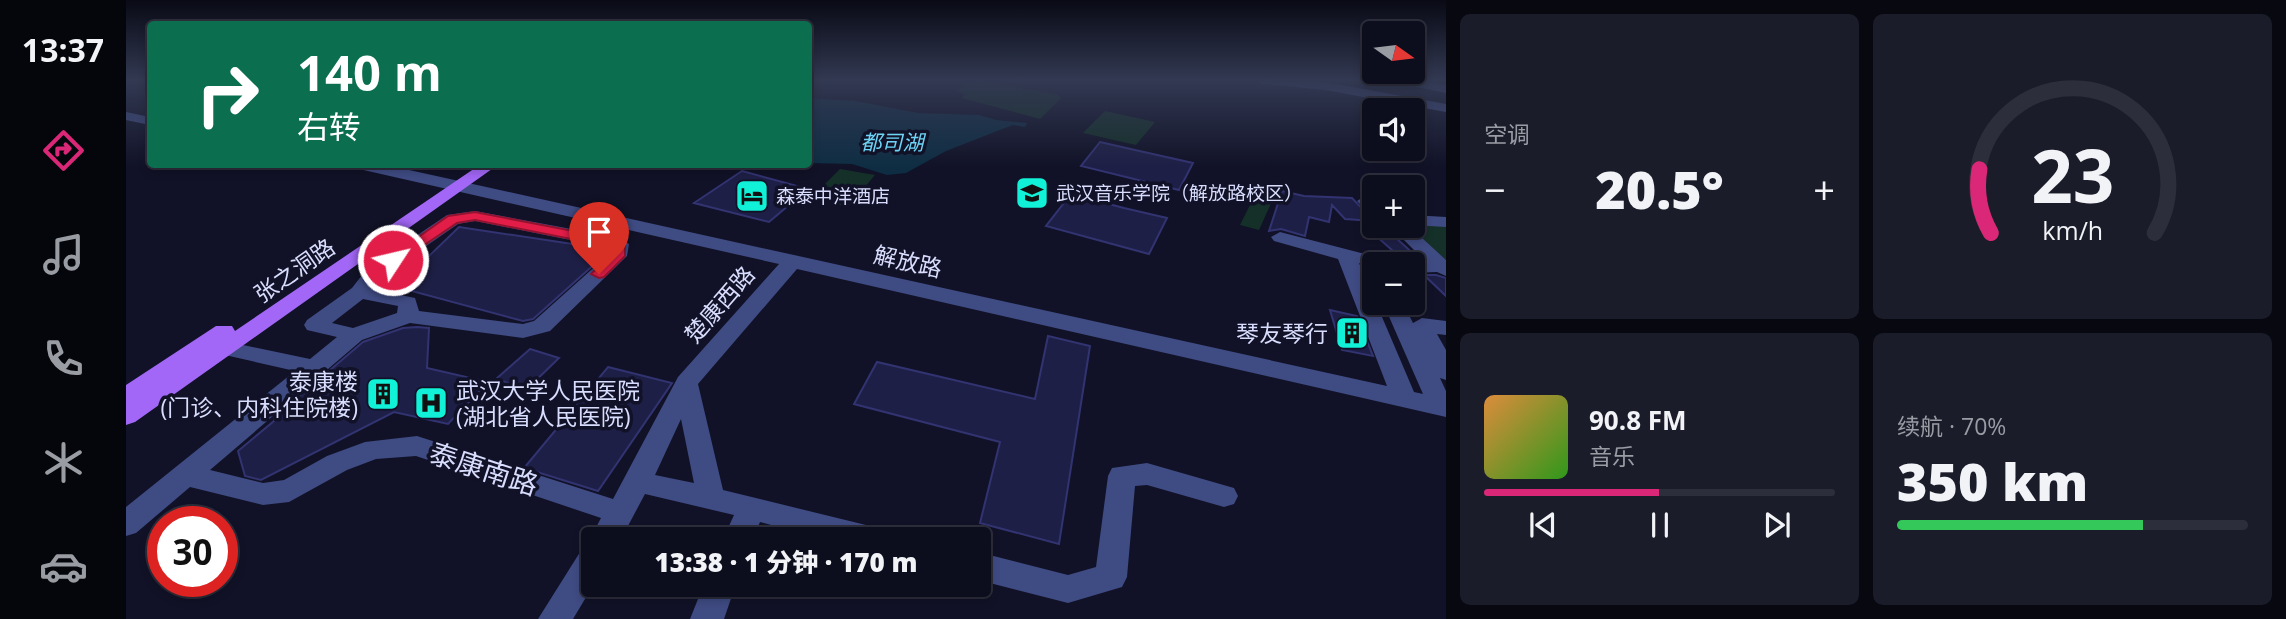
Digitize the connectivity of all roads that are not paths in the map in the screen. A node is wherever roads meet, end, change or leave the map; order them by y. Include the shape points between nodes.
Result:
1 (126, 116) edge
2 (147, 120) edge
3 (377, 168) edge
4 (469, 168) edge
5 (484, 168) edge
6 (451, 184) junction
7 (1425, 221) edge
8 (1446, 222) edge
9 (1280, 237) dead end
10 (1411, 238) edge
11 (1347, 258) junction
12 (1362, 258) edge
13 (794, 261) junction
14 (1425, 267) edge
15 (1444, 268) edge
16 (359, 292) junction
17 (411, 305) junction
18 (1399, 315) edge
19 (1446, 328) edge
20 (354, 335) junction
21 (224, 348) junction
22 (314, 368) junction
23 (1446, 372) edge
24 (686, 383) junction
25 (126, 397) edge
26 (1404, 398) junction
27 (1443, 407) edge
28 (126, 416) edge
29 (187, 475) junction
30 (638, 482) junction
31 (1223, 496) dead end
32 (711, 498) junction
33 (751, 509) junction
34 (621, 513) junction
35 (126, 524) edge
36 (612, 527) edge
37 (743, 527) edge
38 (822, 527) edge
39 (991, 569) edge
40 (581, 577) edge
41 (715, 597) edge
42 (555, 619) edge
43 (707, 619) edge

1 - 2 street
3 - 6 street, 解放路
4 - 6 main road, 张之洞路
5 - 6 main road, 张之洞路
6 - 13 street, 解放路
6 - 21 main road, 张之洞路
6 - 25 main road, 张之洞路
7 - 8 street
9 - 11 street via 1343,253
10 - 15 street
11 - 12 street
11 - 26 street
13 - 24 street, 楚康西路
13 - 26 street, 解放路
14 - 15 street
16 - 17 street
16 - 17 street via 373,274 453,219 475,216 620,244 618,256 542,326 523,331
16 - 20 street via 315,325
17 - 20 street
18 - 27 street
19 - 23 street via 1422,325
20 - 22 street
21 - 22 street
21 - 28 main road, 张之洞路
22 - 29 street
24 - 30 street, 楚康西路
24 - 32 street
26 - 27 street, 解放路
29 - 34 street, 泰康南路 via 263,494 289,491 337,463 374,449 417,446
29 - 35 street
30 - 32 street
30 - 34 street, 楚康西路
31 - 39 street via 1146,474 1122,475 1111,577 1068,589
32 - 33 street
33 - 37 street
33 - 38 street
34 - 36 street, 楚康西路
40 - 42 street
41 - 43 street

